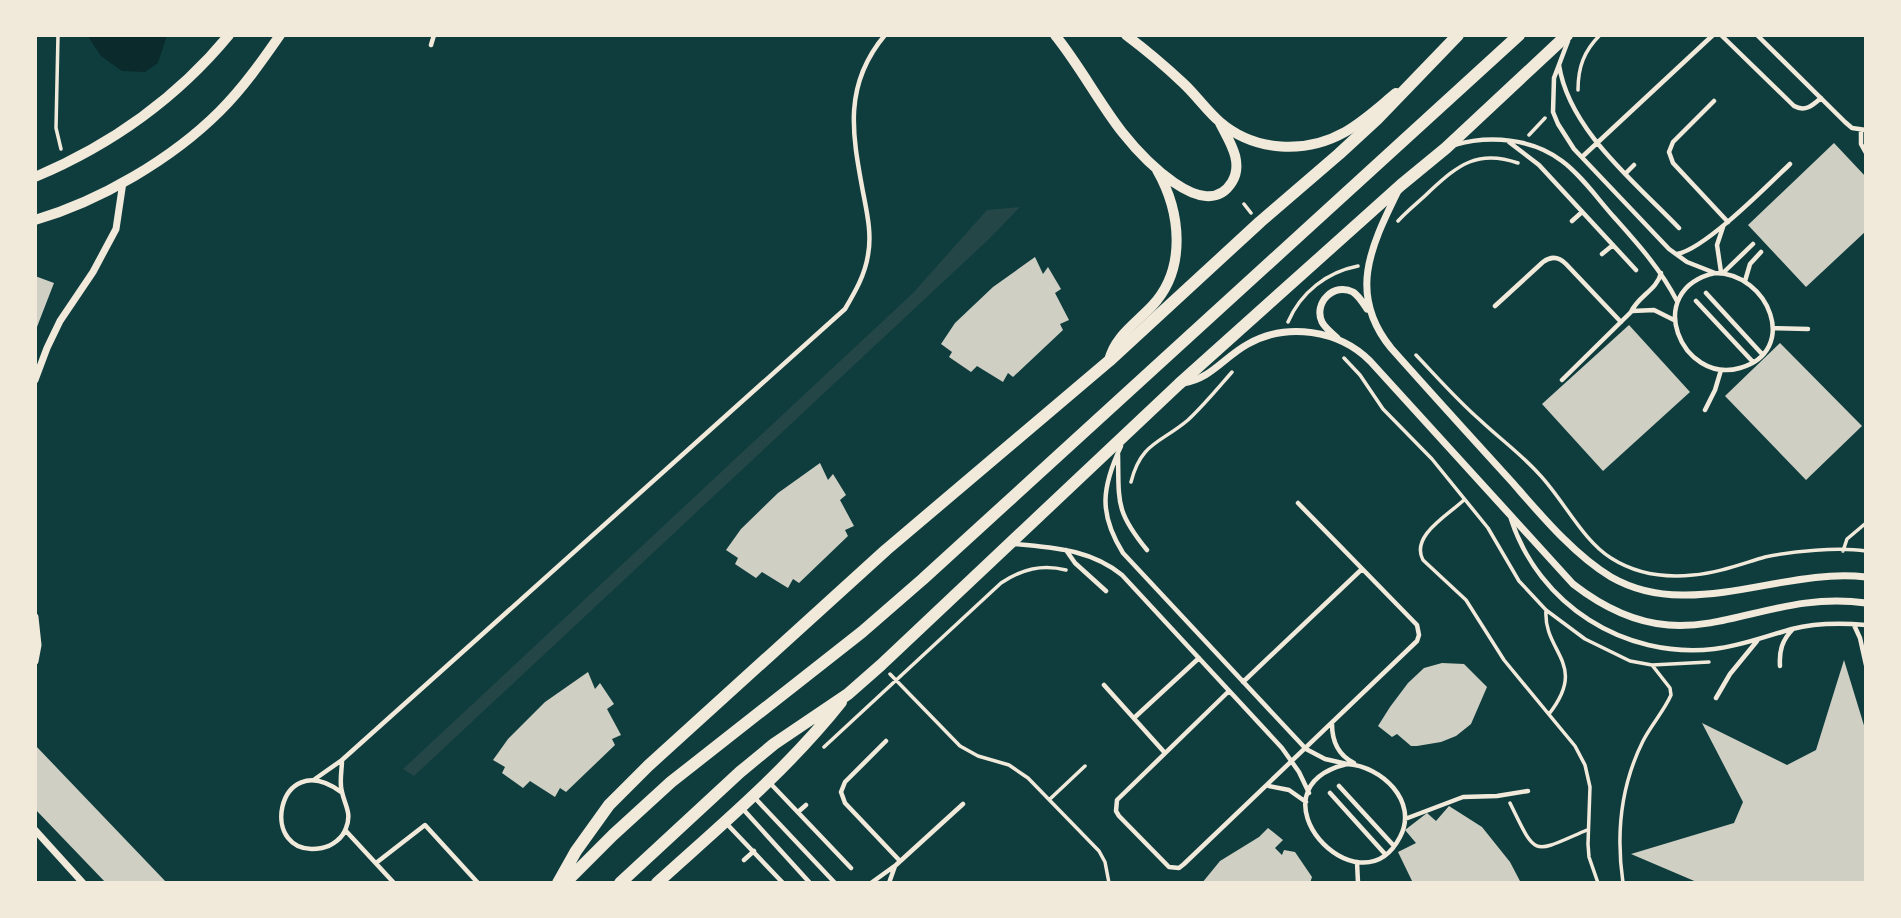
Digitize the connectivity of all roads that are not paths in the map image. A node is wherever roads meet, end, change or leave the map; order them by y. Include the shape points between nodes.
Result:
1 (229, 35) edge
2 (280, 35) edge
3 (434, 35) edge
4 (885, 35) edge
5 (1055, 35) edge
6 (1126, 35) edge
7 (1458, 35) edge
8 (1519, 35) edge
9 (1569, 35) edge
10 (1713, 35) edge
11 (1721, 35) edge
12 (1756, 35) edge
13 (431, 45) dead end
14 (1559, 62) junction
15 (1416, 78) junction
16 (1821, 98) junction
17 (1714, 101) dead end
18 (1218, 121) junction
19 (1864, 130) edge
20 (1597, 143) junction
21 (1522, 146) junction
22 (1446, 148) junction
23 (1866, 153) edge
24 (1582, 157) junction
25 (1790, 164) dead end
26 (1153, 165) junction
27 (1633, 165) dead end
28 (1626, 173) junction
29 (35, 177) edge
30 (123, 182) junction
31 (1401, 185) junction
32 (1664, 199) dead end
33 (1657, 205) junction
34 (1582, 212) junction
35 (35, 220) edge
36 (1572, 221) dead end
37 (1726, 224) junction
38 (1679, 228) dead end
39 (1753, 244) dead end
40 (1613, 245) junction
41 (1761, 252) dead end
42 (1602, 254) dead end
43 (1675, 254) junction
44 (1636, 270) dead end
45 (1661, 272) junction
46 (1720, 273) junction
47 (1745, 281) junction
48 (1706, 293) dead end
49 (1677, 301) junction
50 (1696, 301) dead end
51 (1495, 306) dead end
52 (1370, 312) junction
53 (1631, 312) junction
54 (1674, 320) junction
55 (1621, 322) junction
56 (1773, 328) junction
57 (1808, 329) dead end
58 (1337, 338) junction
59 (1762, 354) junction
60 (1109, 361) junction
61 (1753, 362) junction
62 (1721, 370) junction
63 (35, 380) edge
64 (1562, 380) dead end
65 (1179, 384) junction
66 (1704, 410) dead end
67 (1125, 435) junction
68 (1118, 452) junction
69 (1298, 503) dead end
70 (1510, 515) junction
71 (1010, 543) junction
72 (1065, 550) junction
73 (1147, 550) dead end
74 (1362, 569) junction
75 (1866, 577) edge
76 (1106, 591) dead end
77 (1866, 603) edge
78 (35, 617) edge
79 (1853, 624) junction
80 (1866, 625) edge
81 (1793, 628) junction
82 (1758, 640) junction
83 (1199, 658) junction
84 (35, 661) edge
85 (1866, 665) edge
86 (1780, 666) dead end
87 (1243, 682) junction
88 (1104, 685) dead end
89 (1229, 691) junction
90 (848, 694) junction
91 (1716, 698) dead end
92 (1134, 718) junction
93 (1332, 723) junction
94 (886, 741) dead end
95 (1307, 749) junction
96 (1165, 753) junction
97 (342, 760) junction
98 (1293, 762) junction
99 (1347, 764) junction
100 (1357, 765) junction
101 (314, 780) junction
102 (769, 782) junction
103 (1268, 786) junction
104 (1339, 786) dead end
105 (341, 792) junction
106 (1528, 792) dead end
107 (1309, 793) junction
108 (1330, 793) dead end
109 (754, 796) junction
110 (1306, 802) junction
111 (962, 804) dead end
112 (806, 805) dead end
113 (741, 808) junction
114 (798, 812) junction
115 (1405, 819) junction
116 (725, 822) junction
117 (35, 830) edge
118 (346, 831) junction
119 (836, 839) dead end
120 (829, 845) junction
121 (1394, 846) junction
122 (754, 851) junction
123 (1385, 854) junction
124 (744, 860) dead end
125 (1357, 862) junction
126 (376, 863) junction
127 (898, 863) junction
128 (851, 868) dead end
129 (83, 883) edge
130 (394, 883) edge
131 (478, 883) edge
132 (558, 883) edge
133 (565, 883) edge
134 (620, 883) edge
135 (657, 883) edge
136 (783, 883) edge
137 (810, 883) edge
138 (835, 883) edge
139 (871, 883) edge
140 (890, 883) edge
141 (1358, 883) edge

1 - 29 street via 202,66 144,117 71,162
2 - 30 street via 219,112
3 - 13 lane
4 - 97 lane via 858,79 853,113 870,225 863,273 845,309
5 - 26 street via 1122,131
6 - 18 street via 1168,69
7 - 15 main road
8 - 133 main road via 923,579 671,782
9 - 14 lane
9 - 22 main road
10 - 20 lane
11 - 16 lane via 1794,106 1808,108
12 - 16 lane
14 - 20 lane via 1570,104
14 - 24 lane via 1553,112
15 - 18 street via 1347,131 1325,141 1266,145
15 - 60 main road via 1377,119
16 - 19 lane via 1852,128
17 - 37 lane via 1673,142 1669,152
18 - 26 street via 1237,164 1236,177 1218,195 1193,195
19 - 23 lane via 1861,144
20 - 24 lane
20 - 28 lane
21 - 22 lane via 1505,140
21 - 34 lane
21 - 45 lane via 1545,151 1563,162
22 - 31 main road
24 - 43 lane
25 - 37 lane
26 - 60 street via 1172,207 1174,268 1162,296 1120,338
27 - 28 lane
28 - 33 lane
30 - 35 street
30 - 63 street via 116,229 60,321
31 - 52 street via 1372,251 1366,287
31 - 65 main road
32 - 33 lane
33 - 38 lane
34 - 36 lane
34 - 40 lane
37 - 43 lane via 1690,250
37 - 46 lane via 1717,245
39 - 46 lane
40 - 42 lane
40 - 44 lane
41 - 47 lane via 1750,264
43 - 46 lane
45 - 49 lane
45 - 53 lane via 1656,285
46 - 47 lane
46 - 49 lane via 1692,282
47 - 56 lane via 1768,305
48 - 59 lane
49 - 54 lane
50 - 61 lane
51 - 55 lane via 1543,262 1557,258
52 - 58 street via 1353,293 1335,291 1327,296 1321,303 1322,322
52 - 75 street via 1391,348 1532,505 1593,565 1613,578 1634,587 1681,595 1814,578
53 - 54 lane via 1654,310
53 - 55 lane
54 - 62 lane via 1687,350
55 - 64 lane
56 - 57 lane
56 - 59 lane
58 - 65 street via 1298,332 1271,335 1248,344 1204,377
58 - 70 street via 1370,361
59 - 61 lane
60 - 132 main road via 886,550 648,766 608,806
61 - 62 lane
62 - 66 lane
65 - 67 main road
67 - 68 lane
67 - 71 main road
68 - 73 lane via 1120,507 1128,527
68 - 87 lane via 1105,488 1113,538
69 - 74 lane
70 - 77 street via 1591,598 1658,625 1728,621 1818,602
70 - 82 lane via 1531,565 1561,598 1607,631 1661,649 1689,651
71 - 72 lane
71 - 90 main road
72 - 76 lane
72 - 83 lane via 1093,556 1111,566
74 - 87 lane
74 - 93 lane via 1416,625 1419,635
78 - 84 street
79 - 80 lane
79 - 81 lane
79 - 85 lane
81 - 82 lane
81 - 86 lane via 1780,650
82 - 91 lane
83 - 89 lane
83 - 92 lane
87 - 95 lane
88 - 92 lane
89 - 96 lane
89 - 98 lane
90 - 102 main road
90 - 134 main road via 774,744
92 - 96 lane
93 - 95 lane
93 - 100 lane via 1340,753
94 - 127 lane via 845,782 841,792 845,803
95 - 98 lane
95 - 99 lane
96 - 103 lane via 1115,806 1119,816 1169,867 1184,864
97 - 101 lane
97 - 105 lane
98 - 103 lane
98 - 107 lane
99 - 100 lane
99 - 107 lane via 1324,773
100 - 115 lane via 1374,771 1392,786 1400,796
101 - 105 lane
101 - 118 lane via 294,786 281,803 280,824 291,841 311,850 331,846
102 - 109 main road
102 - 114 lane
103 - 110 lane via 1289,790
104 - 121 lane
105 - 118 lane via 350,810
106 - 115 lane via 1463,797
107 - 110 lane
108 - 123 lane
109 - 113 main road
109 - 138 lane
110 - 125 lane via 1307,820 1319,841 1344,859
111 - 127 lane
112 - 114 lane
113 - 116 main road
113 - 137 lane
114 - 120 lane
115 - 121 lane
116 - 122 lane
116 - 135 main road
117 - 129 street
118 - 126 lane
119 - 120 lane
120 - 128 lane
121 - 123 lane
122 - 124 lane
122 - 136 lane
123 - 125 lane
125 - 141 lane
126 - 130 lane
126 - 131 lane via 425,825
127 - 139 lane
127 - 140 lane

